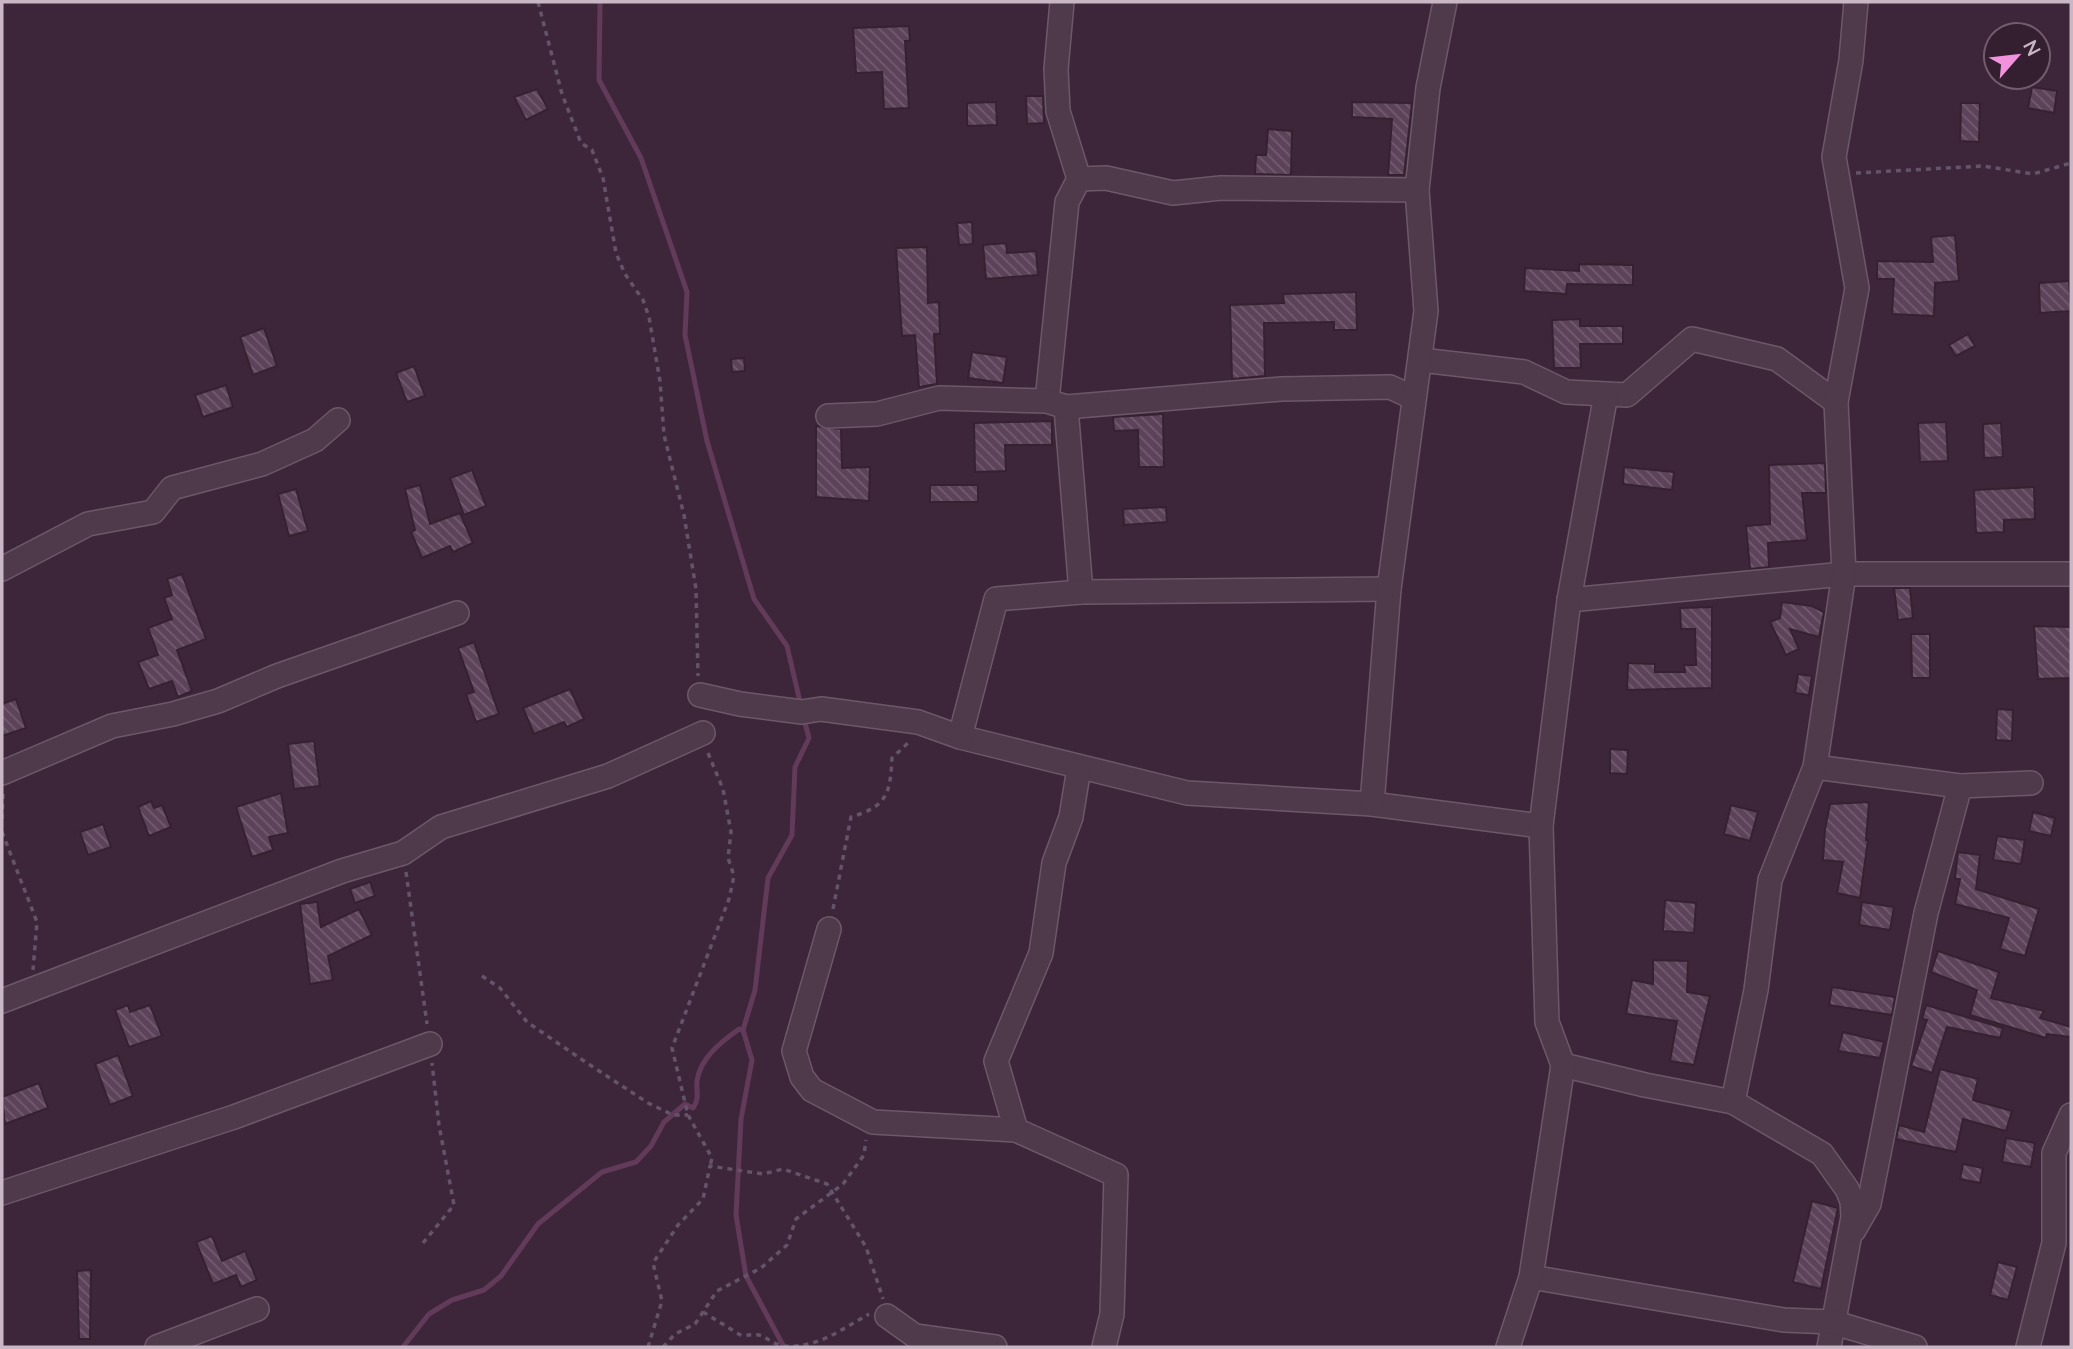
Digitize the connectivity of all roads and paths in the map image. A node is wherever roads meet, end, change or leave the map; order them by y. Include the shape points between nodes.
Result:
1 (538, 2) edge
2 (1062, 2) edge
3 (1445, 2) edge
4 (1856, 2) edge
5 (2071, 163) edge
6 (1837, 174) junction
7 (1079, 179) junction
8 (1417, 190) junction
9 (1421, 359) junction
10 (1606, 394) junction
11 (1412, 397) junction
12 (1836, 402) junction
13 (1056, 404) junction
14 (828, 416) dead end
15 (338, 420) dead end
16 (2, 569) edge
17 (1844, 574) junction
18 (2071, 574) edge
19 (1389, 589) junction
20 (1081, 592) junction
21 (1569, 600) junction
22 (457, 613) dead end
23 (700, 695) joint
24 (918, 722) junction
25 (703, 733) joint
26 (960, 737) junction
27 (1815, 767) junction
28 (1079, 768) junction
29 (3, 773) edge
30 (2031, 783) dead end
31 (1960, 786) junction
32 (1372, 804) junction
33 (2, 819) edge
34 (1541, 826) junction
35 (2, 832) edge
36 (829, 929) joint
37 (482, 976) dead end
38 (32, 990) junction
39 (2, 1001) edge
40 (430, 1044) dead end
41 (1563, 1065) junction
42 (1733, 1102) junction
43 (688, 1115) junction
44 (2071, 1115) edge
45 (873, 1122) junction
46 (1016, 1130) junction
47 (709, 1166) junction
48 (832, 1192) junction
49 (2, 1193) edge
50 (1852, 1232) junction
51 (1531, 1277) junction
52 (257, 1309) dead end
53 (703, 1312) junction
54 (887, 1316) junction
55 (1832, 1322) junction
56 (157, 1347) edge
57 (648, 1347) edge
58 (663, 1347) edge
59 (995, 1347) edge
60 (1104, 1347) edge
61 (1508, 1347) edge
62 (1829, 1347) edge
63 (1915, 1347) edge
64 (2028, 1347) edge

1 - 23 path via 562,94 581,143 592,150 603,178 617,253 649,317 664,435 696,589
2 - 7 street via 1056,69 1058,111
3 - 8 street via 1428,89
4 - 6 street via 1834,157
5 - 6 path via 2033,174 1983,166
6 - 12 street via 1857,288
7 - 8 street via 1106,178 1173,193 1222,188
7 - 13 street via 1067,202
8 - 9 street via 1426,310
9 - 10 street via 1524,372 1566,392
9 - 11 street
10 - 12 street via 1627,395 1692,339 1777,359
10 - 21 street
11 - 13 street via 1390,387 1281,389
11 - 19 street
12 - 17 street
13 - 14 street via 939,398 877,414
13 - 20 street
15 - 16 street via 315,440 262,464 172,488 153,512 88,523
17 - 18 street
17 - 21 street
17 - 27 street
19 - 20 street
19 - 32 street
20 - 26 street via 996,598
21 - 34 street
22 - 29 street via 289,671 218,701 112,726
23 - 24 street via 753,706 802,712 821,709
24 - 26 street
24 - 36 path via 912,741 892,758 889,793 883,802 852,817
25 - 38 street via 608,776 441,827 403,853 342,871
25 - 43 path via 711,766 723,789 734,876 729,900 671,1048
26 - 28 street
27 - 31 street
27 - 42 street via 1770,880 1756,990
28 - 32 street via 1187,793
28 - 46 street via 1071,817 1054,863 1041,953 996,1061
29 - 33 path
30 - 31 street
31 - 50 street via 1926,913 1869,1204
32 - 34 street
34 - 41 street via 1547,1022
35 - 38 path via 37,922
36 - 45 street via 794,1051 802,1077 812,1090
37 - 43 path via 500,988 527,1022 581,1059 648,1103 673,1115
38 - 39 street
40 - 49 street via 233,1117
41 - 42 street
41 - 51 street
42 - 50 street via 1822,1154 1852,1201
43 - 47 path via 712,1158
44 - 64 street via 2054,1153 2054,1243
45 - 46 street
45 - 48 path via 864,1155
46 - 60 street via 1116,1175 1112,1314
47 - 48 path via 762,1174 783,1169 827,1184
47 - 57 path via 703,1199 678,1225 653,1263 662,1301
48 - 53 path via 796,1219 787,1245 761,1268 717,1291
48 - 54 path via 866,1247
50 - 55 street
51 - 55 street via 1784,1320
51 - 61 street
52 - 56 street
53 - 54 path via 742,1336 760,1333 782,1346 809,1347 843,1333 868,1314
53 - 58 path via 695,1324
54 - 59 street via 915,1336
55 - 62 street
55 - 63 street

